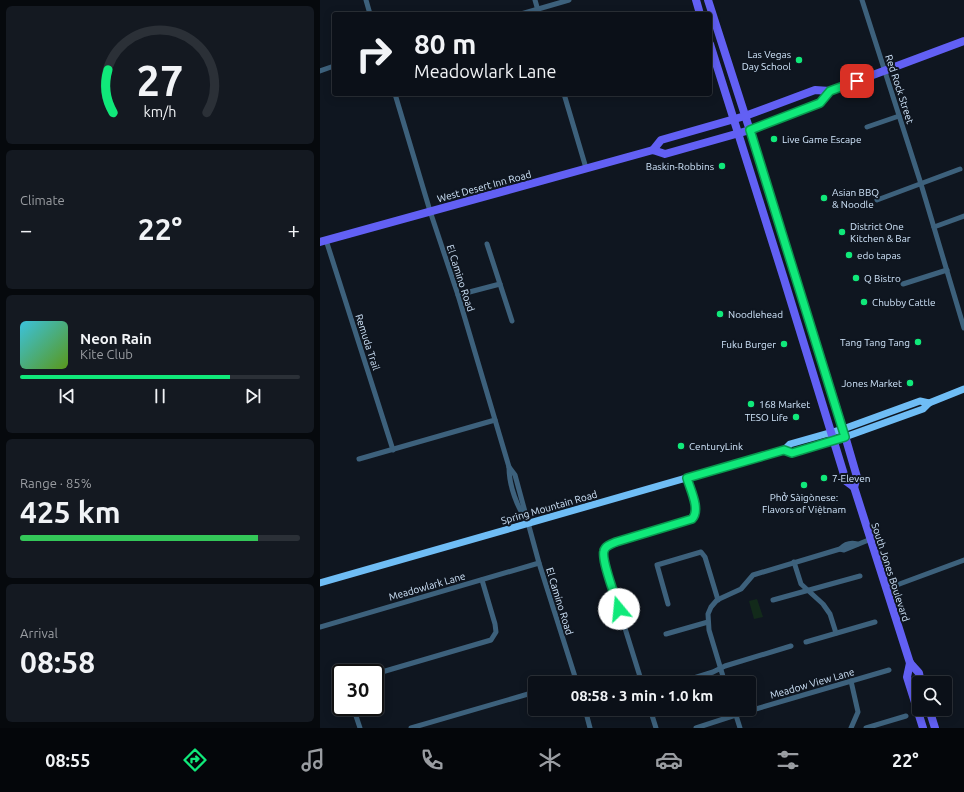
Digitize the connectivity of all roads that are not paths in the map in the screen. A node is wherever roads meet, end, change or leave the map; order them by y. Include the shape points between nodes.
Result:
1 (366, 0) edge
2 (535, 0) edge
3 (569, 0) edge
4 (696, 0) edge
5 (708, 0) edge
6 (862, 0) edge
7 (369, 12) edge
8 (539, 12) edge
9 (699, 12) edge
10 (712, 12) edge
11 (712, 13) edge
12 (964, 41) edge
13 (712, 50) edge
14 (332, 67) edge
15 (320, 70) edge
16 (884, 71) junction
17 (830, 91) junction
18 (396, 96) edge
19 (565, 96) edge
20 (745, 116) junction
21 (899, 116) junction
22 (734, 119) junction
23 (867, 127) dead end
24 (750, 130) junction
25 (738, 133) junction
26 (653, 150) junction
27 (586, 168) junction
28 (960, 169) dead end
29 (921, 184) junction
30 (877, 200) dead end
31 (430, 211) junction
32 (964, 216) edge
33 (934, 227) junction
34 (323, 241) edge
35 (487, 244) dead end
36 (947, 270) junction
37 (794, 272) junction
38 (784, 279) junction
39 (500, 284) junction
40 (903, 284) dead end
41 (458, 295) junction
42 (512, 321) dead end
43 (964, 328) edge
44 (964, 389) edge
45 (495, 420) junction
46 (831, 432) junction
47 (844, 433) junction
48 (834, 441) junction
49 (393, 450) junction
50 (784, 450) junction
51 (359, 459) dead end
52 (687, 478) junction
53 (854, 487) junction
54 (528, 524) junction
55 (871, 539) junction
56 (964, 560) edge
57 (794, 562) junction
58 (539, 563) junction
59 (860, 576) dead end
60 (482, 580) junction
61 (320, 583) edge
62 (886, 589) junction
63 (808, 590) junction
64 (718, 600) junction
65 (773, 600) dead end
66 (668, 604) dead end
67 (708, 622) junction
68 (875, 622) dead end
69 (320, 627) edge
70 (836, 633) junction
71 (666, 634) dead end
72 (806, 642) dead end
73 (791, 646) dead end
74 (910, 663) junction
75 (720, 668) junction
76 (889, 670) dead end
77 (384, 671) edge
78 (574, 676) edge
79 (640, 676) edge
80 (700, 676) edge
81 (723, 676) edge
82 (920, 676) edge
83 (851, 681) junction
84 (528, 694) edge
85 (756, 709) edge
86 (356, 716) edge
87 (587, 716) edge
88 (652, 716) edge
89 (733, 716) edge
90 (736, 716) edge
91 (906, 716) dead end
92 (932, 716) edge
93 (360, 728) edge
94 (411, 728) edge
95 (590, 728) edge
96 (656, 728) edge
97 (696, 728) edge
98 (740, 728) edge
99 (851, 728) edge
100 (866, 728) edge
101 (923, 728) edge
102 (935, 728) edge

1 - 7 street
2 - 8 street
3 - 8 street
4 - 9 main road
5 - 10 main road, South Jones Boulevard
6 - 16 street, Red Rock Street
11 - 20 main road, South Jones Boulevard
12 - 16 main road, West Desert Inn Road
13 - 22 main road, South Jones Boulevard
14 - 15 street
16 - 17 main road, West Desert Inn Road
16 - 21 street, Red Rock Street
17 - 20 main road, West Desert Inn Road via 815,90
17 - 24 main road, West Desert Inn Road via 820,103
18 - 31 street, El Camino Road
19 - 27 street
20 - 22 main road, West Desert Inn Road
20 - 24 main road, South Jones Boulevard
21 - 23 street
21 - 29 street, Red Rock Street
22 - 25 main road, South Jones Boulevard
22 - 26 main road, West Desert Inn Road via 661,140
24 - 25 main road, West Desert Inn Road
24 - 37 main road, South Jones Boulevard
25 - 26 main road, West Desert Inn Road via 666,154
25 - 38 main road, South Jones Boulevard
26 - 27 main road, West Desert Inn Road
27 - 31 main road, West Desert Inn Road
28 - 29 street
29 - 30 street
29 - 33 street, Red Rock Street
31 - 34 main road, West Desert Inn Road
31 - 41 street, El Camino Road
32 - 33 street
33 - 36 street, Red Rock Street
34 - 49 street, Remuda Trail
35 - 39 street
36 - 40 street
36 - 43 street, Red Rock Street
37 - 38 main road
37 - 47 main road, South Jones Boulevard
38 - 46 main road, South Jones Boulevard
39 - 41 street
39 - 42 street
41 - 45 street, El Camino Road
44 - 47 main road, Spring Mountain Road via 929,402 920,401
45 - 49 street
45 - 54 street, El Camino Road via 520,512
46 - 47 main road, Spring Mountain Road
46 - 48 main road, South Jones Boulevard
46 - 50 main road, Spring Mountain Road via 790,444
47 - 48 main road, Spring Mountain Road
47 - 53 main road, South Jones Boulevard via 857,478
48 - 50 main road, Spring Mountain Road via 792,453
48 - 53 main road, South Jones Boulevard via 846,481
49 - 51 street
50 - 52 main road, Spring Mountain Road
52 - 54 main road, Spring Mountain Road
52 - 79 street via 694,502 695,513 692,519 616,542 606,547 603,554
53 - 55 main road, South Jones Boulevard
54 - 58 street, El Camino Road
54 - 61 main road, Spring Mountain Road
55 - 57 street via 844,550
55 - 62 main road, South Jones Boulevard
56 - 62 street
57 - 63 street via 801,584
57 - 64 street via 753,575 741,589
58 - 60 street, Meadowlark Lane
58 - 78 street, El Camino Road
59 - 63 street
60 - 69 street, Meadowlark Lane
60 - 77 street via 495,624 496,632 491,640
62 - 74 main road, South Jones Boulevard
63 - 65 street
63 - 70 street via 830,614
64 - 66 street via 705,557 701,552 657,565
64 - 67 street via 711,607
67 - 71 street
67 - 75 street
68 - 70 street
70 - 72 street
73 - 75 street
74 - 82 main road, South Jones Boulevard
74 - 101 main road, South Jones Boulevard via 907,677
75 - 80 street
75 - 81 street
76 - 83 street, Meadow View Lane
83 - 85 street, Meadow View Lane
83 - 99 street via 858,712
84 - 94 street
86 - 93 street
87 - 95 street
88 - 96 street
89 - 97 street, Meadow View Lane
90 - 98 street
91 - 100 street
92 - 102 main road

